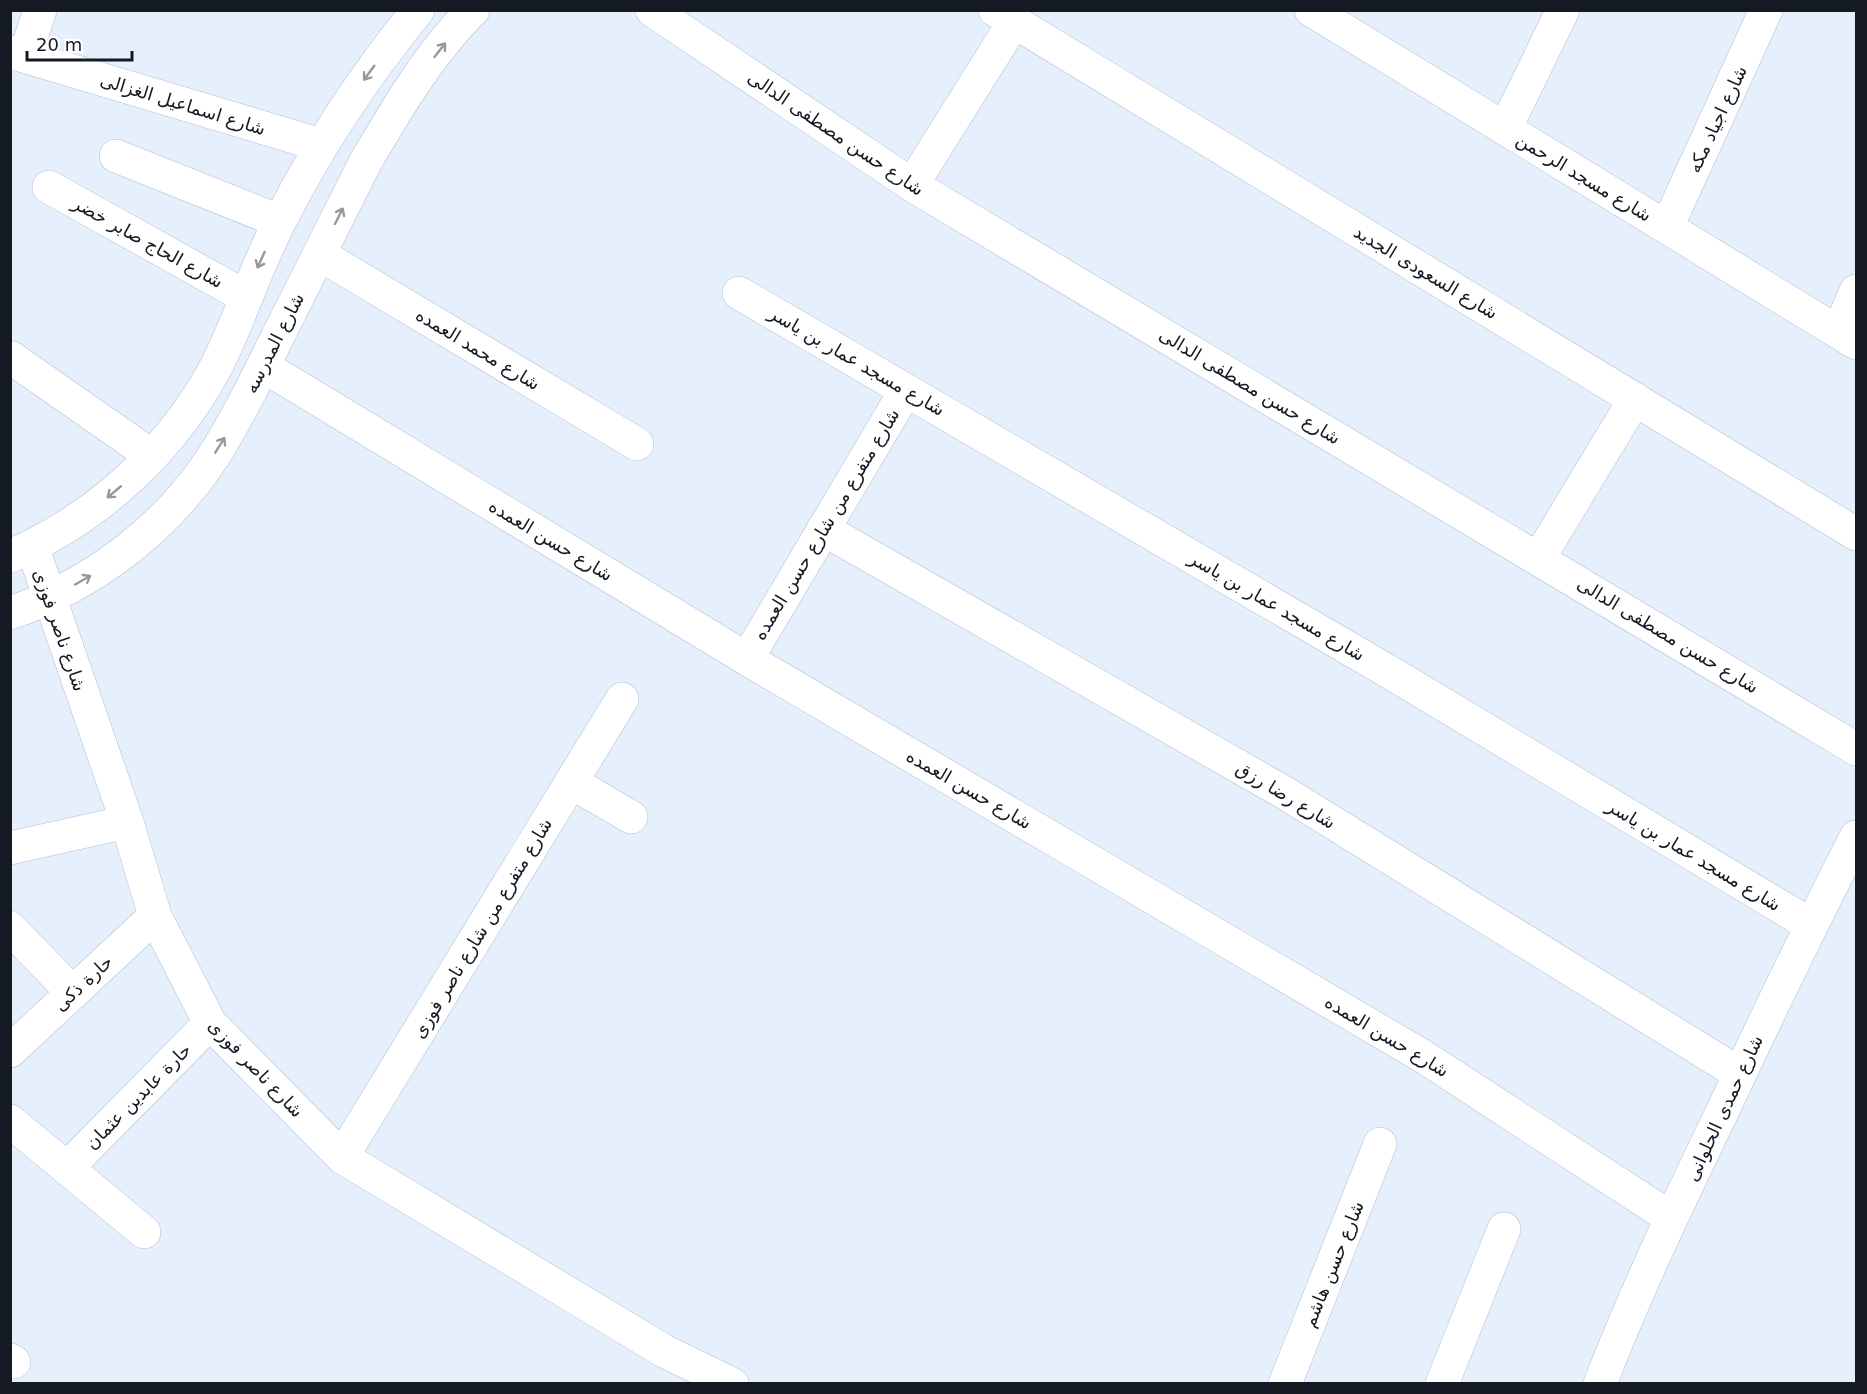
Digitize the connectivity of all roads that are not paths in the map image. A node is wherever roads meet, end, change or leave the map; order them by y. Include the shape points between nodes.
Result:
1 (40, 10) edge
2 (418, 10) edge
3 (473, 10) edge
4 (652, 10) edge
5 (1311, 10) edge
6 (1563, 10) edge
7 (1766, 10) edge
8 (1004, 16) edge
9 (1353, 22) edge
10 (18, 54) edge
11 (1505, 129) junction
12 (321, 145) junction
13 (116, 156) dead end
14 (912, 185) junction
15 (49, 187) dead end
16 (279, 221) junction
17 (1667, 227) junction
18 (319, 254) junction
19 (1857, 291) edge
20 (740, 293) dead end
21 (246, 297) junction
22 (1848, 337) edge
23 (10, 357) edge
24 (263, 366) junction
25 (906, 390) junction
26 (1635, 399) junction
27 (637, 444) dead end
28 (152, 456) junction
29 (823, 530) junction
30 (1857, 534) edge
31 (21, 551) edge
32 (1539, 558) junction
33 (49, 598) junction
34 (10, 613) edge
35 (747, 659) junction
36 (622, 699) dead end
37 (1857, 749) edge
38 (571, 782) junction
39 (631, 817) dead end
40 (127, 822) junction
41 (1857, 837) edge
42 (10, 848) edge
43 (155, 916) junction
44 (1811, 925) junction
45 (10, 928) edge
46 (73, 993) junction
47 (210, 1023) junction
48 (10, 1051) edge
49 (1740, 1074) junction
50 (10, 1121) edge
51 (1380, 1143) dead end
52 (342, 1157) junction
53 (67, 1168) junction
54 (1671, 1218) junction
55 (1504, 1229) dead end
56 (144, 1232) dead end
57 (732, 1383) edge
58 (1285, 1383) edge
59 (1442, 1383) edge
60 (1600, 1383) edge

1 - 10 street
2 -> 12 street
18 -> 3 street, شارع المدرسه via 389,122
4 - 14 street, شارع حسن مصطفى الدالى
5 - 9 street, شارع مسجد الرحمن
6 - 11 street
7 - 17 street, شارع اجياد مكه
8 - 14 street
8 - 26 street, شارع السعودى الجديد
9 - 11 street, شارع مسجد الرحمن
10 - 12 street, شارع اسماعيل الغزالى
11 - 17 street, شارع مسجد الرحمن
12 - 16 street
13 - 16 street
14 - 32 street, شارع حسن مصطفى الدالى
15 - 21 street, شارع الحاج صابر خضر
16 -> 21 street
17 - 22 street, شارع مسجد الرحمن
18 - 24 street, شارع المدرسه
18 - 27 street, شارع محمد العمده
19 - 22 street
20 - 25 street, شارع مسجد عمار بن ياسر
21 - 28 street via 212,374
23 - 28 street
33 -> 24 street, شارع المدرسه via 103,568 174,507 223,441
24 - 35 street, شارع حسن العمده
25 - 29 street, شارع متفرع من شارع حسن العمده
25 - 44 street, شارع مسجد عمار بن ياسر via 1391,673
26 - 30 street, شارع السعودى الجديد
26 - 32 street
28 -> 31 street via 96,507 65,529
29 - 35 street, شارع متفرع من شارع حسن العمده
29 - 49 street, شارع رضا رزق via 1285,793
31 - 33 street, شارع ناصر فوزى
32 - 37 street, شارع حسن مصطفى الدالى
33 - 34 street, شارع المدرسه
33 - 40 street, شارع ناصر فوزى
35 - 54 street, شارع حسن العمده via 1424,1057
36 - 38 street, شارع متفرع من شارع ناصر فوزى
38 - 39 street
38 - 52 street, شارع متفرع من شارع ناصر فوزى
40 - 42 street
40 - 43 street, شارع ناصر فوزى
41 - 44 street, شارع حمدى الحلوانى
43 - 46 street, حارة ذكى
43 - 47 street, شارع ناصر فوزى
44 - 49 street, شارع حمدى الحلوانى
45 - 46 street
46 - 48 street, حارة ذكى
47 - 52 street, شارع ناصر فوزى
47 - 53 street, حارة عابدين عثمان
49 - 54 street, شارع حمدى الحلوانى
50 - 53 street
51 - 58 street, شارع حسن هاشم
52 - 57 street, شارع ناصر فوزى via 664,1351
53 - 56 street
54 - 60 street, شارع حمدى الحلوانى
55 - 59 street

